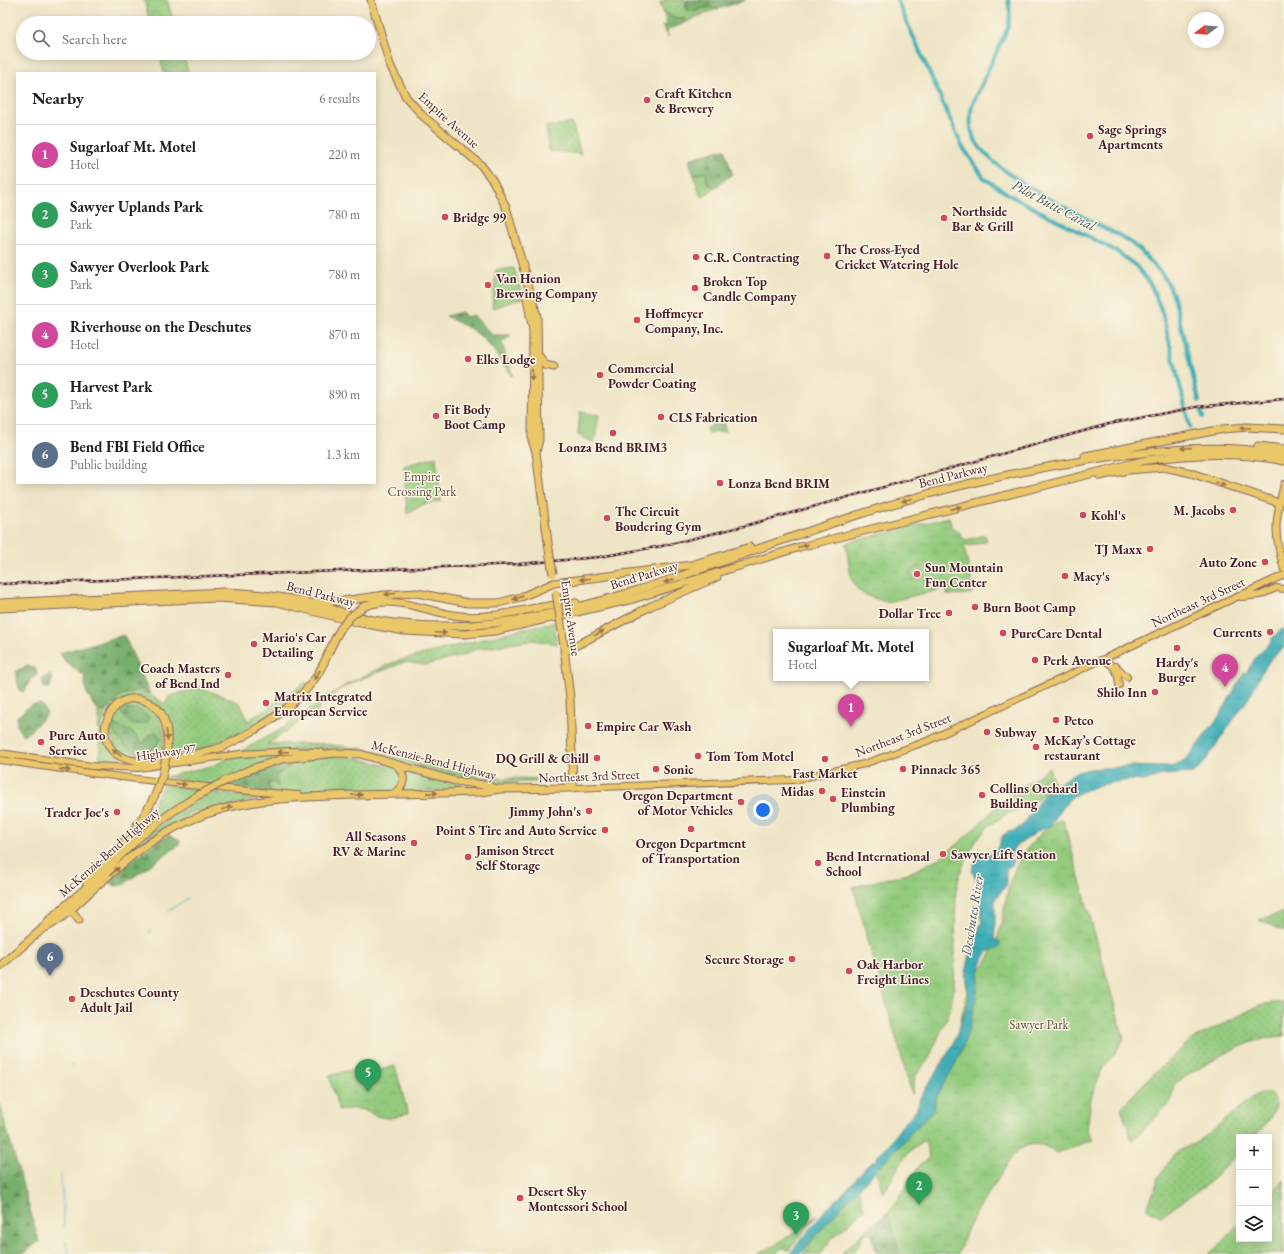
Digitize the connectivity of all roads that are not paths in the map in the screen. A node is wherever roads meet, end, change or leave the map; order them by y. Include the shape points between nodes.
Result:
1 (371, 0) edge
2 (376, 0) edge
3 (376, 16) edge
4 (376, 17) edge
5 (481, 165) junction
6 (502, 200) junction
7 (527, 290) junction
8 (538, 356) junction
9 (554, 367) dead end
10 (1284, 429) edge
11 (536, 452) junction
12 (1282, 455) edge
13 (1019, 472) junction
14 (1284, 484) edge
15 (1038, 487) junction
16 (1279, 503) junction
17 (820, 527) junction
18 (765, 557) junction
19 (1284, 569) edge
20 (1284, 575) edge
21 (554, 583) junction
22 (1284, 589) edge
23 (1236, 598) junction
24 (308, 602) junction
25 (592, 602) junction
26 (0, 603) edge
27 (0, 608) edge
28 (564, 652) junction
29 (1103, 660) junction
30 (1111, 663) junction
31 (1127, 676) dead end
32 (1119, 685) dead end
33 (223, 747) junction
34 (0, 753) edge
35 (336, 753) junction
36 (0, 756) edge
37 (43, 759) junction
38 (0, 760) edge
39 (183, 762) junction
40 (396, 765) junction
41 (573, 788) junction
42 (500, 789) junction
43 (393, 794) junction
44 (321, 796) junction
45 (71, 910) junction
46 (51, 918) junction
47 (79, 920) dead end
48 (42, 930) junction
49 (0, 966) edge

1 - 3 highway, Empire Avenue
2 - 5 highway, Empire Avenue via 395,66 407,90 425,112 476,156
4 - 5 highway, Empire Avenue via 390,65 406,97 423,116
5 - 6 highway, Empire Avenue via 493,181
6 - 7 highway, Empire Avenue
6 - 7 highway, Empire Avenue via 502,208
7 - 8 highway, Empire Avenue via 536,312
7 -> 11 highway, Empire Avenue via 533,331 532,440
8 - 9 highway via 544,364
8 - 11 highway, Empire Avenue via 539,440
10 -> 13 highway via 1247,427 1217,430
11 - 21 highway, Empire Avenue, bridge
12 -> 13 highway, Bend Parkway via 1254,450 1206,447 1140,452
12 - 15 highway, Bend Parkway via 1174,456 1142,461
13 -> 17 highway, Bend Parkway via 940,490
14 - 16 main road
15 -> 16 highway via 1082,481 1128,470 1160,467 1191,474
18 -> 15 highway, Bend Parkway
16 - 19 main road via 1275,533
17 -> 21 highway via 691,565
17 -> 25 highway, Bend Parkway via 666,582
27 -> 18 highway, Bend Parkway via 243,598 277,602 404,631 465,634 513,628 605,606 665,590
28 -> 18 highway via 651,606
20 - 23 main road, Northeast 3rd Street
21 -> 24 highway via 521,597 488,604 468,603 417,593
21 - 28 highway, Empire Avenue, bridge
22 - 23 main road via 1276,588 1260,595
23 - 29 main road, Northeast 3rd Street
24 - 25 highway, Bend Parkway via 377,621 445,627 522,619
24 - 26 highway, Bend Parkway via 254,593 225,592
25 -> 33 highway, bridge via 473,616 446,614 393,602 376,602 350,617 341,628 317,675 303,693 275,716
28 - 41 highway, Empire Avenue via 570,698
29 - 30 main road
29 - 41 main road, Northeast 3rd Street via 927,741 852,768 793,780
30 - 31 main road
30 - 32 main road via 1117,671
33 - 39 highway
33 -> 46 highway, bridge via 171,759 143,761 119,756 108,743 105,725 109,713 117,705 129,699 139,699 151,703 160,712 166,725 167,752 163,773 144,817 127,839
34 - 37 main road, Highway 97
35 -> 39 main road, Highway 97 via 240,754
35 - 40 highway, McKenzie-Bend Highway via 360,754
35 - 46 highway, McKenzie-Bend Highway, bridge via 282,759 251,769 197,796 151,828
36 - 37 main road
37 - 39 main road, Highway 97 via 116,768 147,768
38 -> 44 main road, Highway 97 via 224,789
40 - 42 highway, McKenzie-Bend Highway via 455,781 484,784
40 - 43 highway via 404,775 404,782 402,788
41 - 42 highway, Northeast 3rd Street
43 -> 42 highway, McKenzie-Bend Highway via 482,792
44 -> 43 highway, McKenzie-Bend Highway
45 -> 44 highway, McKenzie-Bend Highway via 131,857 156,839 189,821 208,813 251,802
45 - 47 highway
45 - 48 highway, McKenzie-Bend Highway via 55,924
46 - 48 highway, McKenzie-Bend Highway
48 - 49 highway, McKenzie-Bend Highway

